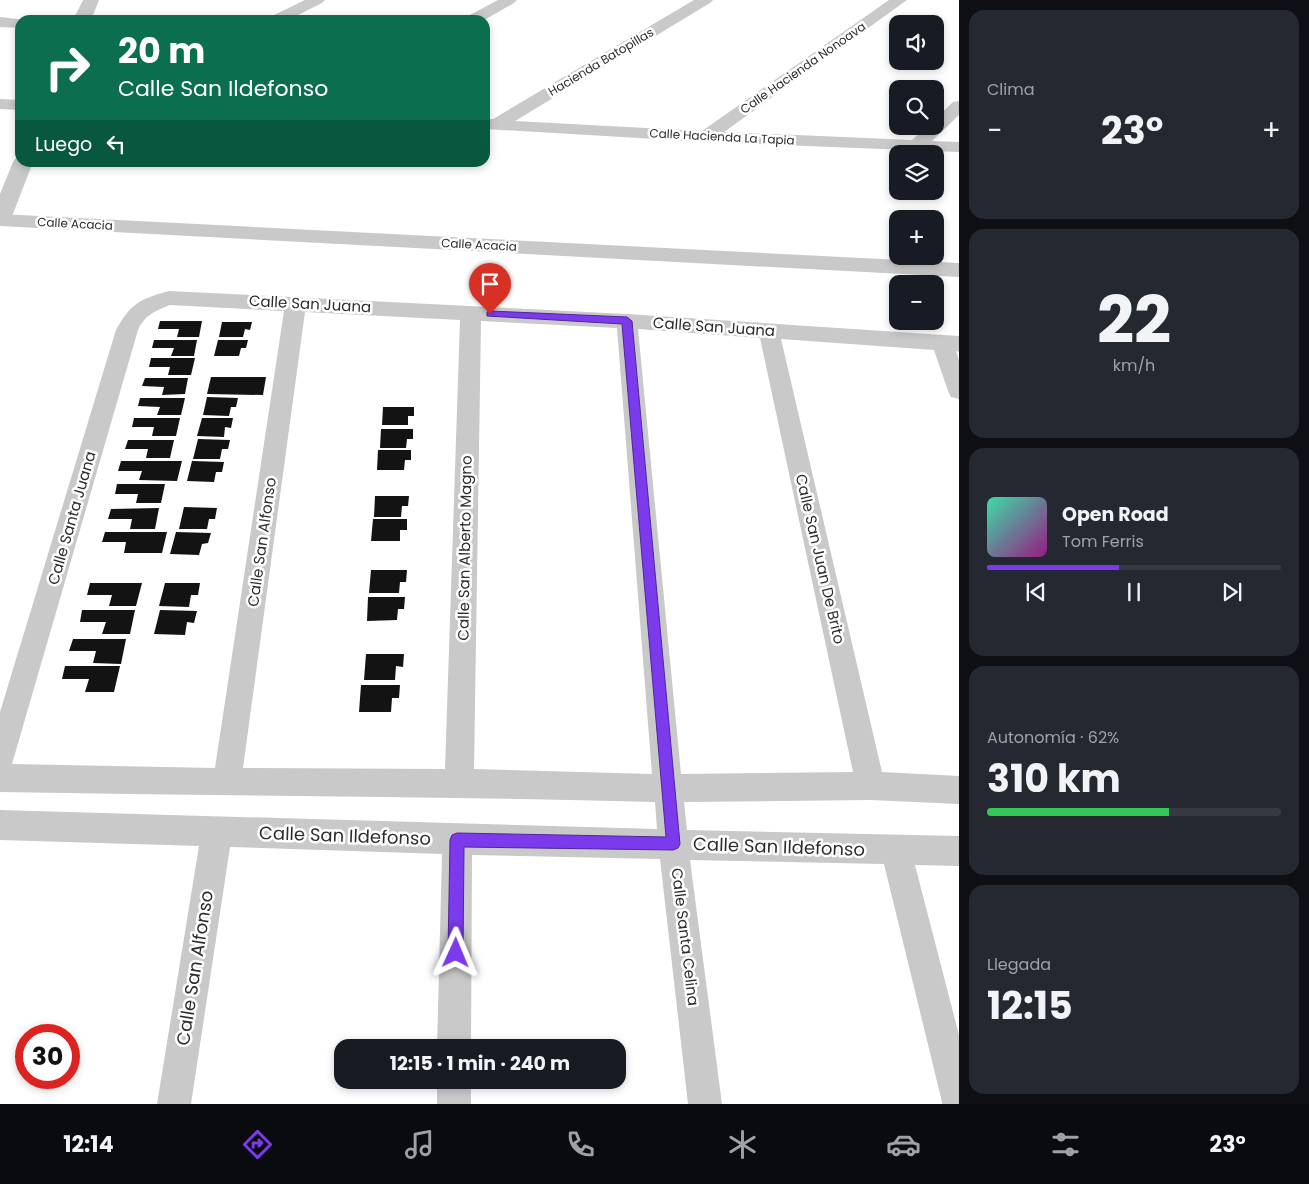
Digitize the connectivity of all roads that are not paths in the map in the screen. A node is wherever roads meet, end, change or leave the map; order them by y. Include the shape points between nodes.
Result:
1 (90, 0) edge
2 (317, 0) edge
3 (510, 0) edge
4 (705, 0) edge
5 (899, 0) edge
6 (84, 15) edge
7 (286, 15) edge
8 (482, 15) edge
9 (0, 22) edge
10 (15, 23) edge
11 (0, 104) edge
12 (15, 105) edge
13 (959, 106) edge
14 (491, 124) edge
15 (706, 137) junction
16 (917, 145) joint
17 (944, 146) edge
18 (959, 147) edge
19 (21, 167) edge
20 (0, 220) edge
21 (959, 270) edge
22 (169, 298) joint
23 (296, 303) junction
24 (471, 313) junction
25 (627, 321) junction
26 (769, 331) junction
27 (950, 344) edge
28 (959, 390) edge
29 (0, 759) edge
30 (0, 778) edge
31 (227, 782) junction
32 (459, 783) junction
33 (870, 786) junction
34 (668, 788) junction
35 (959, 790) edge
36 (0, 825) edge
37 (217, 832) junction
38 (457, 840) junction
39 (673, 844) junction
40 (896, 850) junction
41 (959, 850) edge
42 (454, 1039) edge
43 (454, 1089) edge
44 (959, 1102) edge
45 (174, 1104) edge
46 (454, 1104) edge
47 (705, 1104) edge

1 - 6 street
2 - 7 street
3 - 8 street
4 - 14 street, Hacienda Batopillas
5 - 15 street, Calle Hacienda Nonoava
9 - 10 street
11 - 12 street
13 - 16 street
14 - 15 street, Calle Hacienda La Tapia
15 - 16 street, Calle Hacienda La Tapia
17 - 18 street, Calle Hacienda La Tapia
19 - 20 street
20 - 21 street, Calle Acacia
22 - 23 street, Calle San Juana
22 - 29 street, Calle Santa Juana via 147,306 135,316 127,330
23 - 24 street, Calle San Juana
23 - 31 street, Calle San Alfonso
24 - 25 street, Calle San Juana
24 - 32 street, Calle San Alberto Magno
25 - 26 street, Calle San Juana
25 - 34 street, Calle Santa Celina
26 - 27 street, Calle San Juana
26 - 33 street, Calle San Juan De Brito
27 - 28 street
30 - 31 street
31 - 32 street
32 - 34 street
33 - 34 street
33 - 35 street
34 - 39 street, Calle Santa Celina
36 - 37 street, Calle San Ildefonso
37 - 38 street, Calle San Ildefonso
37 - 45 street, Calle San Alfonso
38 - 39 street, Calle San Ildefonso
38 - 42 street
39 - 40 street, Calle San Ildefonso
39 - 47 street, Calle Santa Celina
40 - 41 street, Calle San Ildefonso
40 - 44 street
43 - 46 street

